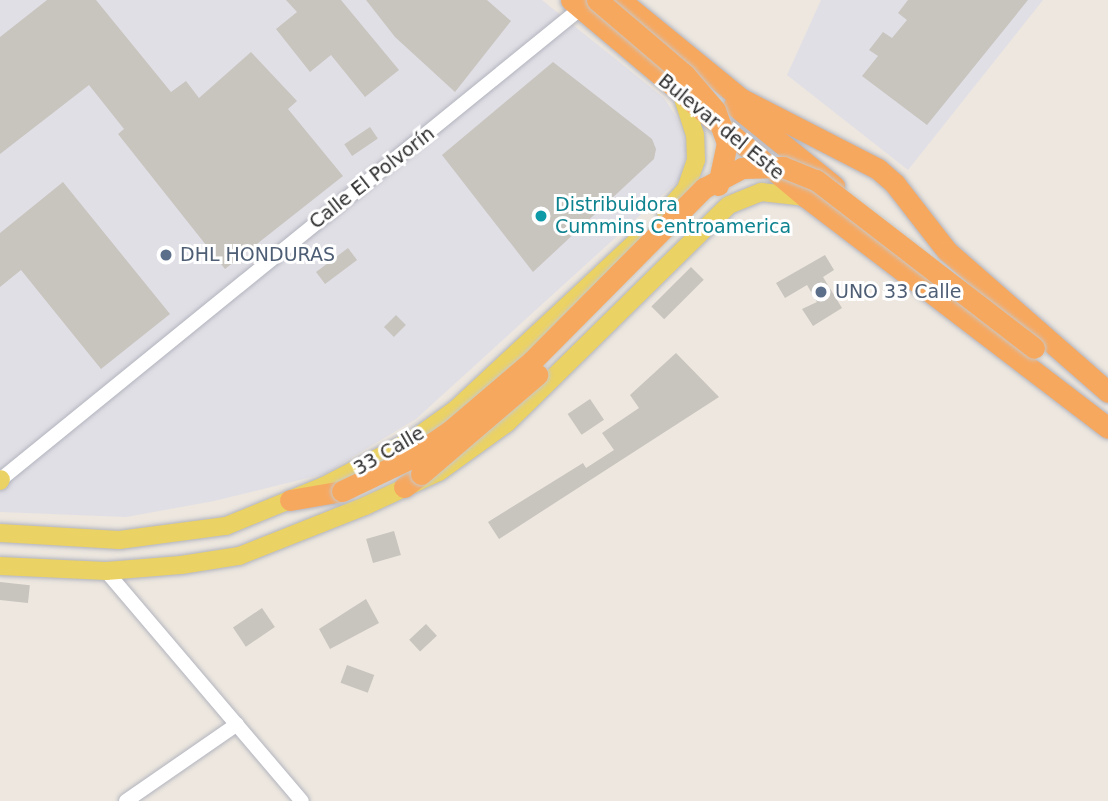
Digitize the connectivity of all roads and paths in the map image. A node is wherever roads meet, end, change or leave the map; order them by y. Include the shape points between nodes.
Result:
1 (620, 0) edge
2 (583, 3) edge
3 (695, 61) junction
4 (683, 98) junction
5 (807, 197) junction
6 (672, 206) junction
7 (827, 213) junction
8 (698, 232) junction
9 (1105, 389) edge
10 (1108, 428) edge
11 (0, 480) edge
12 (413, 480) junction
13 (290, 500) junction
14 (4, 532) edge
15 (0, 566) edge
16 (106, 571) junction
17 (237, 723) junction
18 (126, 801) edge
19 (302, 801) edge

1 - 3 highway, Bulevar del Este
2 - 4 highway, Bulevar del Este
2 - 11 street, Calle El Polvorín
2 - 12 highway, bridge via 705,96 727,143 721,180 662,250 552,361
3 - 7 highway via 716,90 833,185 836,197
3 - 9 highway, Bulevar del Este via 740,97 878,169 947,251
4 - 5 highway, Bulevar del Este
4 - 6 main road, 33 Calle via 696,148 691,180
5 - 7 highway, Bulevar del Este
5 - 8 main road, 33 Calle via 772,192 750,195 729,205
6 - 8 main road
6 - 13 main road, 33 Calle via 456,409 365,467
7 - 10 highway, Bulevar del Este
8 - 12 main road, 33 Calle via 507,423 439,472
9 - 13 highway, bridge via 1034,348 816,180 783,167 742,168 704,188 532,361 451,430 409,459 342,491
12 - 16 main road, 33 Calle via 318,528 239,556
13 - 14 main road, 33 Calle via 226,526 119,540
15 - 16 main road, 33 Calle
16 - 17 street
17 - 18 street
17 - 19 street

